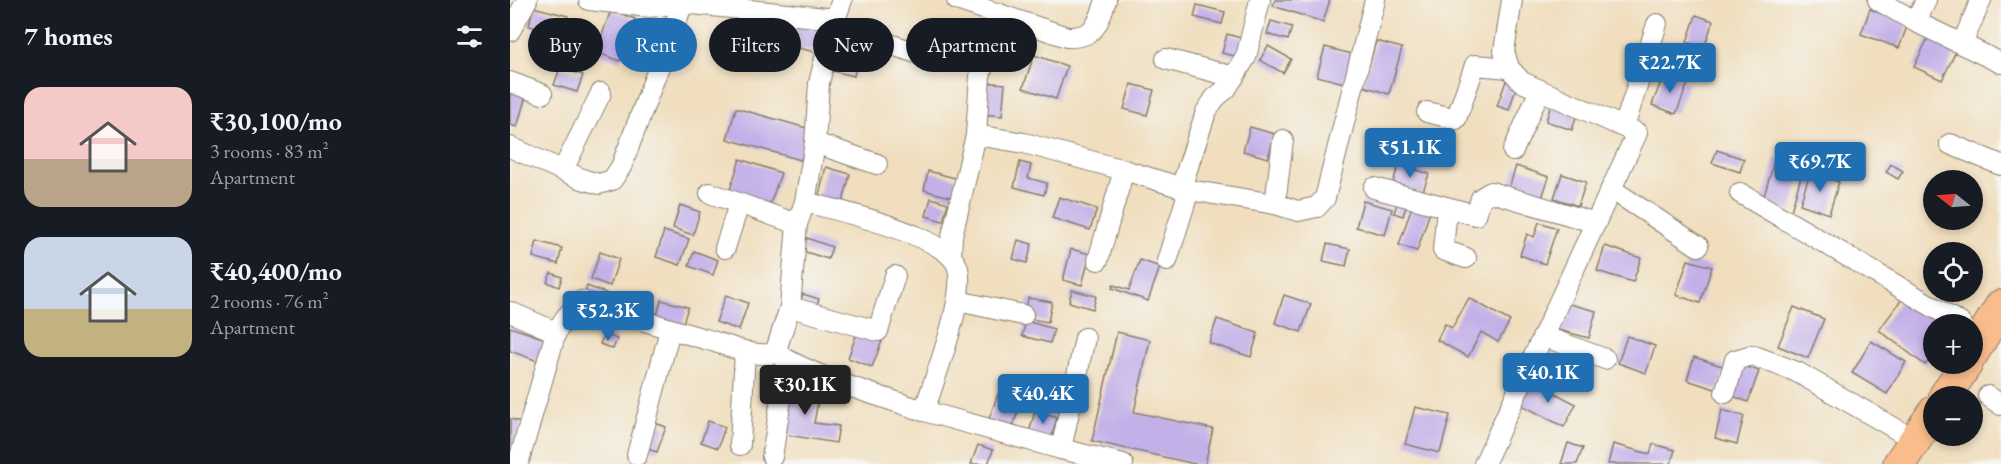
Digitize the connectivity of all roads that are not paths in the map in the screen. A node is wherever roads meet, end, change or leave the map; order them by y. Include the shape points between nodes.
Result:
1 (527, 0) edge
2 (590, 0) edge
3 (842, 0) edge
4 (957, 0) edge
5 (1106, 0) edge
6 (1260, 0) edge
7 (1375, 0) edge
8 (1512, 0) edge
9 (1878, 0) edge
10 (1926, 0) edge
11 (1981, 0) edge
12 (683, 3) junction
13 (1000, 14) junction
14 (835, 18) edge
15 (813, 19) edge
16 (1916, 22) junction
17 (1657, 24) dead end
18 (510, 31) edge
19 (1962, 44) junction
20 (1166, 59) dead end
21 (2001, 63) edge
22 (1509, 68) junction
23 (822, 72) edge
24 (1234, 77) junction
25 (510, 82) edge
26 (1540, 90) junction
27 (601, 93) dead end
28 (542, 94) dead end
29 (1427, 112) dead end
30 (1624, 127) junction
31 (976, 135) junction
32 (1283, 140) dead end
33 (814, 143) junction
34 (1950, 144) dead end
35 (510, 147) edge
36 (1513, 151) dead end
37 (877, 164) dead end
38 (2001, 165) edge
39 (563, 170) junction
40 (1124, 170) junction
41 (1374, 188) dead end
42 (1185, 189) junction
43 (1611, 189) junction
44 (710, 193) dead end
45 (1740, 194) dead end
46 (805, 202) junction
47 (739, 204) junction
48 (1275, 204) junction
49 (1447, 208) junction
50 (1596, 223) junction
51 (797, 224) junction
52 (1698, 246) dead end
53 (725, 248) dead end
54 (951, 256) junction
55 (1466, 258) dead end
56 (1098, 260) dead end
57 (1167, 261) dead end
58 (895, 276) dead end
59 (958, 301) junction
60 (2001, 306) edge
61 (790, 307) junction
62 (510, 312) edge
63 (1937, 314) edge
64 (1023, 315) dead end
65 (1983, 325) edge
66 (670, 330) junction
67 (556, 332) junction
68 (1543, 336) junction
69 (1085, 338) dead end
70 (746, 351) junction
71 (781, 356) junction
72 (1605, 359) dead end
73 (1725, 393) dead end
74 (924, 411) junction
75 (1923, 428) edge
76 (740, 445) dead end
77 (1061, 449) junction
78 (1907, 452) edge
79 (637, 455) dead end
80 (772, 457) dead end
81 (516, 458) edge
82 (1123, 464) edge
83 (1484, 464) edge

1 - 18 street
2 - 12 street via 650,7
3 - 14 street
4 - 13 street
5 - 13 street via 1093,31 1080,38 1067,38
6 - 24 street via 1246,57
7 - 48 street via 1325,198 1317,207 1298,211
8 - 22 street via 1504,51
9 - 16 street
10 - 16 street
11 - 19 street
12 - 15 street
12 - 39 street via 621,167 612,180 599,184
13 - 31 street via 980,76
16 - 19 street
17 - 30 street
19 - 21 street
20 - 24 street
22 - 26 street via 1522,82
22 - 29 street via 1475,65 1456,119
23 - 33 street
24 - 42 street via 1206,112
25 - 28 street
26 - 30 street
26 - 36 street
27 - 39 street
30 - 43 street via 1637,133
31 - 40 street via 1024,143
31 - 54 street via 952,236
32 - 48 street
33 - 37 street
33 - 46 street
34 - 38 street
35 - 39 street
40 - 42 street
40 - 56 street
41 - 49 street
42 - 48 street
42 - 57 street
43 - 50 street
43 - 52 street
44 - 47 street
45 - 63 street
46 - 51 street
46 - 54 street via 857,214 929,242
47 - 51 street
47 - 53 street
49 - 50 street via 1476,215 1481,198 1491,192
49 - 55 street via 1443,250
50 - 68 street
51 - 61 street
54 - 59 street via 958,269
58 - 61 street via 878,330
59 - 64 street
59 - 74 street
60 - 65 main road
61 - 71 street
62 - 67 street
66 - 67 street via 581,301
66 - 70 street
66 - 79 street
67 - 81 street
68 - 72 street
68 - 83 street
69 - 77 street
70 - 71 street
70 - 76 street
71 - 74 street via 855,388
71 - 80 street
73 - 78 street via 1735,360 1752,355 1797,372
74 - 77 street
75 - 78 main road
77 - 82 street

